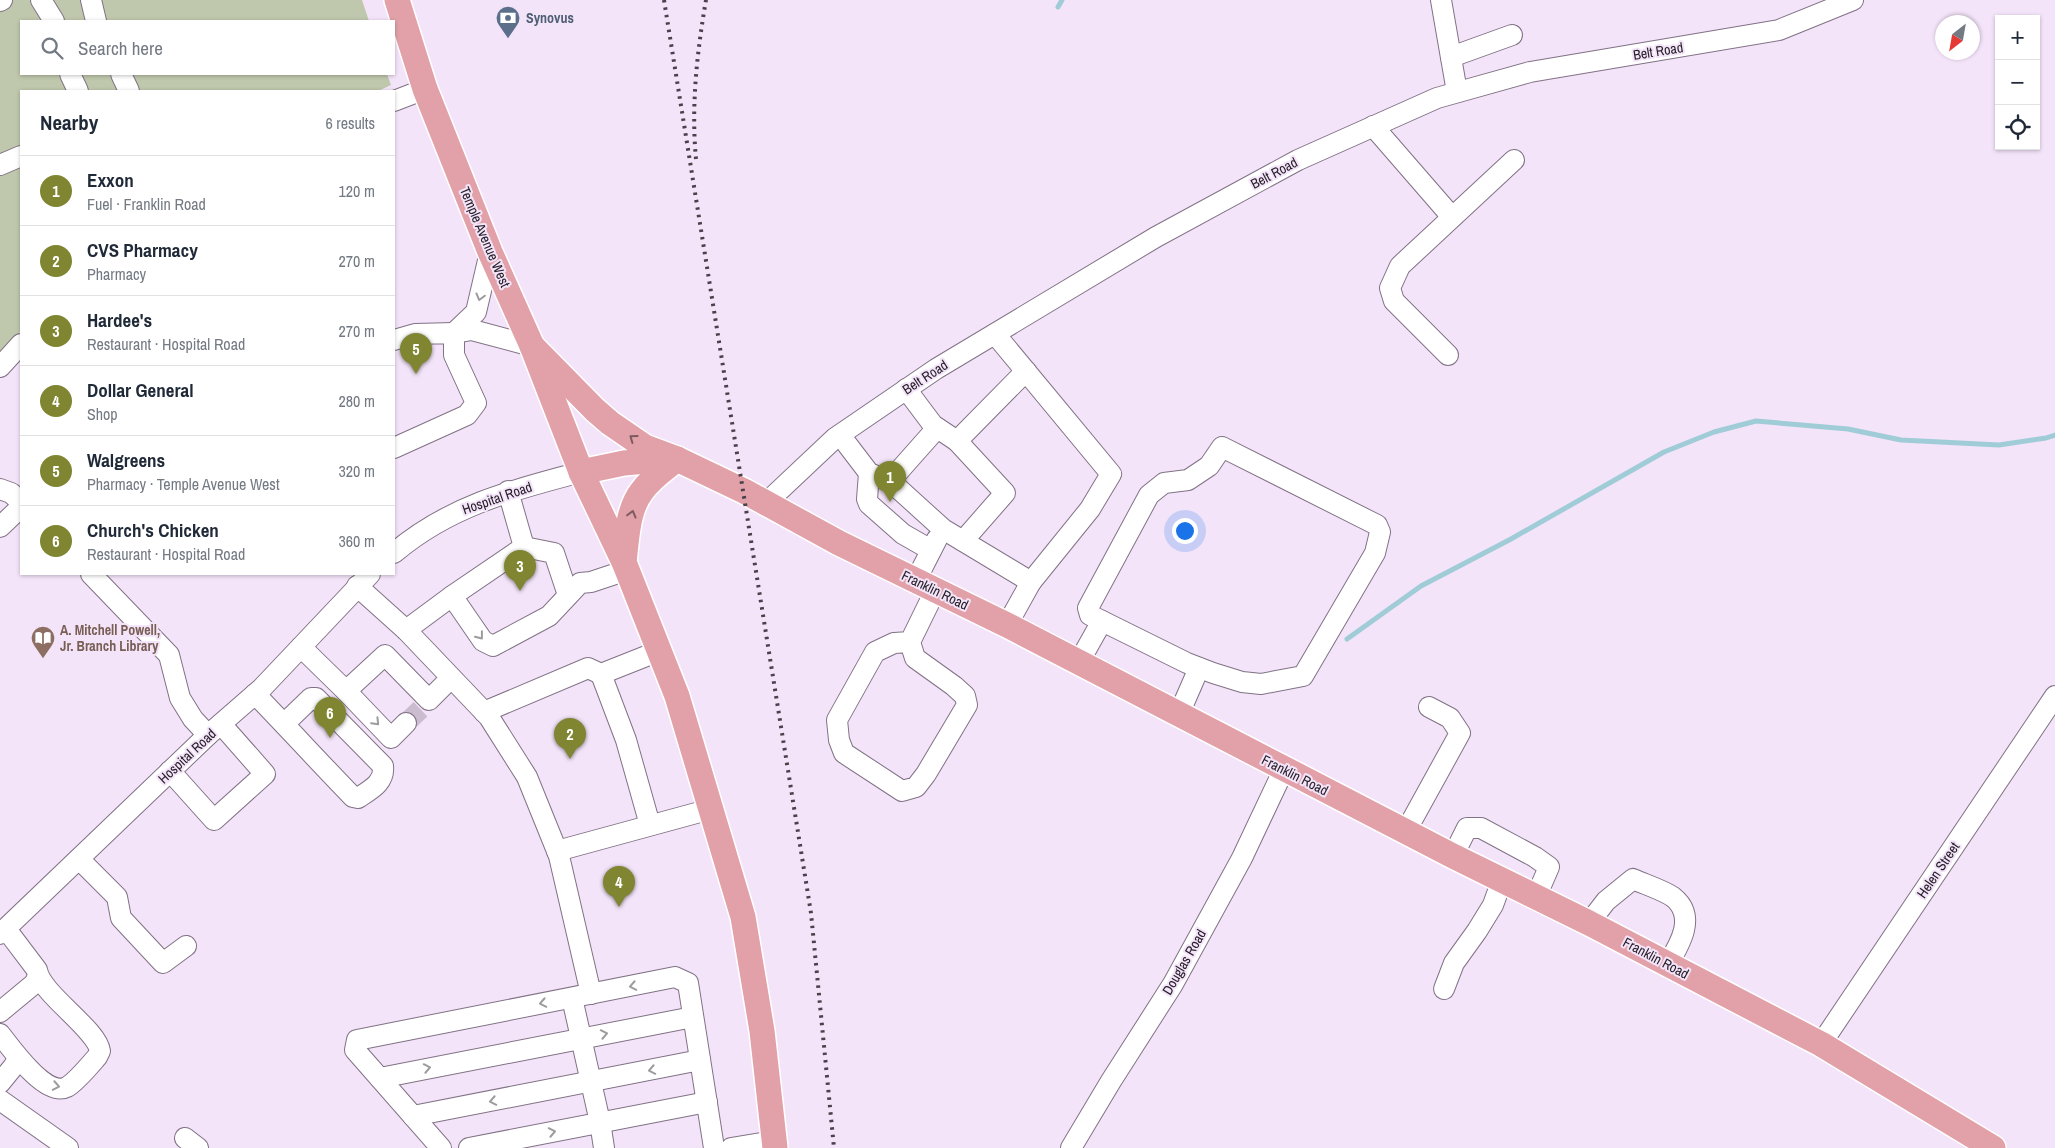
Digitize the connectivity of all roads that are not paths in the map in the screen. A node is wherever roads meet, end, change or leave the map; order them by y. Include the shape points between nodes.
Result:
1 (41, 0) edge
2 (397, 0) edge
3 (1441, 0) edge
4 (1853, 0) edge
5 (53, 20) edge
6 (1512, 35) dead end
7 (1451, 57) junction
8 (70, 75) edge
9 (121, 75) edge
10 (426, 89) junction
11 (78, 90) edge
12 (129, 90) edge
13 (1457, 92) junction
14 (395, 101) edge
15 (1373, 126) junction
16 (20, 156) edge
17 (1514, 160) dead end
18 (0, 166) edge
19 (1452, 217) junction
20 (490, 252) junction
21 (454, 333) junction
22 (995, 334) junction
23 (395, 340) edge
24 (20, 345) edge
25 (532, 346) junction
26 (1448, 354) dead end
27 (0, 367) edge
28 (1026, 371) junction
29 (906, 389) junction
30 (937, 428) junction
31 (840, 435) junction
32 (957, 441) junction
33 (395, 448) edge
34 (677, 459) junction
35 (581, 472) junction
36 (869, 472) junction
37 (890, 481) junction
38 (0, 489) edge
39 (508, 491) junction
40 (20, 501) edge
41 (766, 503) junction
42 (20, 508) edge
43 (0, 526) edge
44 (943, 529) junction
45 (963, 541) junction
46 (397, 543) edge
47 (524, 547) junction
48 (931, 550) junction
49 (627, 571) junction
50 (92, 575) edge
51 (364, 580) edge
52 (1030, 582) junction
53 (925, 586) junction
54 (568, 595) junction
55 (452, 596) junction
56 (1102, 621) junction
57 (1007, 625) junction
58 (406, 630) junction
59 (910, 642) junction
60 (301, 646) junction
61 (659, 651) junction
62 (1079, 662) junction
63 (1199, 668) junction
64 (601, 674) junction
65 (451, 678) junction
66 (346, 691) junction
67 (255, 694) junction
68 (2055, 696) edge
69 (1429, 707) dead end
70 (484, 712) junction
71 (1179, 714) junction
72 (406, 723) tunnel mouth
73 (284, 724) junction
74 (215, 729) junction
75 (1284, 768) junction
76 (170, 771) junction
77 (711, 809) junction
78 (650, 825) junction
79 (1406, 831) junction
80 (557, 851) junction
81 (1453, 856) junction
82 (79, 859) junction
83 (1502, 880) junction
84 (1536, 897) junction
85 (1589, 923) junction
86 (3, 932) edge
87 (186, 946) dead end
88 (1668, 964) junction
89 (38, 974) junction
90 (1444, 989) dead end
91 (581, 996) junction
92 (0, 1012) edge
93 (694, 1016) junction
94 (0, 1034) edge
95 (581, 1038) junction
96 (1821, 1044) junction
97 (18, 1059) junction
98 (700, 1060) junction
99 (380, 1078) junction
100 (589, 1082) junction
101 (0, 1083) edge
102 (0, 1100) edge
103 (707, 1102) junction
104 (413, 1116) junction
105 (600, 1122) junction
106 (774, 1144) edge
107 (68, 1148) edge
108 (441, 1148) edge
109 (469, 1148) edge
110 (604, 1148) edge
111 (714, 1148) edge
112 (731, 1148) edge
113 (1072, 1148) edge
114 (1993, 1148) edge

1 - 5 street
2 - 10 main road, Temple Avenue West
3 - 7 street
4 - 13 street, Belt Road via 1779,30 1530,72
6 - 7 street
7 - 13 street
8 - 11 street
9 - 12 street
10 - 14 street
10 - 20 main road, Temple Avenue West
13 - 15 street, Belt Road
15 - 19 street
15 - 22 street, Belt Road via 1298,160 1156,237
16 - 18 street
17 - 19 street
19 - 26 street via 1400,266 1390,288 1394,301
20 -> 21 street via 476,312
20 - 25 main road, Temple Avenue West
21 - 23 street via 415,334
21 - 25 street via 472,330
21 - 33 street via 454,355 476,403 467,415
22 - 28 street
22 - 29 street, Belt Road
24 - 27 street
34 -> 25 main road, Franklin Road via 645,447 610,423
25 - 35 main road, Temple Avenue West
28 - 32 street
28 - 52 street via 1111,474 1090,509
29 - 30 street
29 - 31 street, Belt Road
30 - 32 street
30 - 37 street
31 - 36 street
31 - 41 street, Belt Road
32 - 45 street via 1005,493
34 - 35 main road via 624,463
34 - 41 main road, Franklin Road
49 -> 34 main road via 630,520 635,502 651,480
35 - 39 street, Hospital Road
35 - 49 main road, Temple Avenue West
36 - 37 street
36 - 48 street via 869,504 903,534
37 - 44 street
38 - 40 street
39 - 46 street, Hospital Road via 452,514
39 - 47 street
41 - 53 main road, Franklin Road
42 - 43 street
44 - 45 street
44 - 48 street
45 - 52 street
47 - 54 street via 554,553
47 - 55 street
48 - 53 street
49 - 54 street via 580,583
49 - 61 main road, Temple Avenue West
50 - 74 street via 169,656 180,698 193,719
51 - 58 street
51 - 60 street, Hospital Road
52 - 57 street
53 - 57 main road, Franklin Road
53 - 59 street
55 -> 54 street via 483,642 492,646 548,616
55 - 58 street
56 - 62 street
56 - 63 street
56 - 63 street via 1090,615 1088,608 1149,495 1164,484 1188,480 1209,466 1222,447 1377,525 1380,532 1375,553 1303,676 1261,684 1242,682
57 - 62 main road, Franklin Road
58 - 65 street
59 - 59 street via 894,643 875,652 837,720 844,754 902,791 916,787 926,774 966,705 965,696 915,658
60 - 66 street
60 - 67 street, Hospital Road
61 - 64 street
61 - 77 main road, Temple Avenue West via 677,696
62 - 71 main road, Franklin Road
63 - 71 street
64 - 70 street via 588,668
64 - 78 street via 626,740
65 - 66 street via 426,704 385,655
65 - 70 street
66 -> 72 street via 391,738
67 - 73 street
67 - 74 street, Hospital Road
68 - 96 street, Helen Street
69 - 79 street via 1450,718 1460,733
70 - 80 street via 527,777
71 - 75 main road, Franklin Road
73 - 73 street via 353,797 358,798 382,777 383,766 316,698 311,698
74 - 76 street, Hospital Road
74 - 76 street via 266,774 214,820
75 - 79 main road, Franklin Road
75 - 113 street, Douglas Road via 1242,858 1173,984
76 - 82 street, Hospital Road
77 - 78 street
77 - 106 main road, Temple Avenue West via 743,917 762,1031
78 - 80 street
79 - 81 main road, Franklin Road
80 - 91 street
81 - 83 main road, Franklin Road
81 - 84 street via 1467,828 1481,828 1550,867
82 - 86 street, Hospital Road
82 - 87 street via 117,897 121,918 163,963
83 - 84 main road, Franklin Road
83 - 90 street via 1493,905 1454,963
84 - 85 main road, Franklin Road
85 - 88 main road, Franklin Road
85 - 88 street via 1606,901 1633,879 1673,897 1682,909 1686,926
86 - 89 street
88 - 96 main road, Franklin Road
89 - 92 street via 35,982
97 -> 89 street via 45,1083 59,1089 68,1087 99,1055 96,1041
93 -> 91 street via 688,983 675,977
91 - 95 street
91 -> 99 street via 357,1040 355,1050
95 -> 93 street
93 - 98 street
94 - 97 street
99 -> 95 street
95 - 100 street
96 - 114 main road, Franklin Road
97 - 101 street
98 -> 100 street
98 - 103 street
99 - 104 street
100 -> 104 street
100 - 105 street
102 - 107 street
103 - 105 street
103 - 111 street
104 - 108 street
109 -> 105 street
105 - 110 street
106 - 112 street

